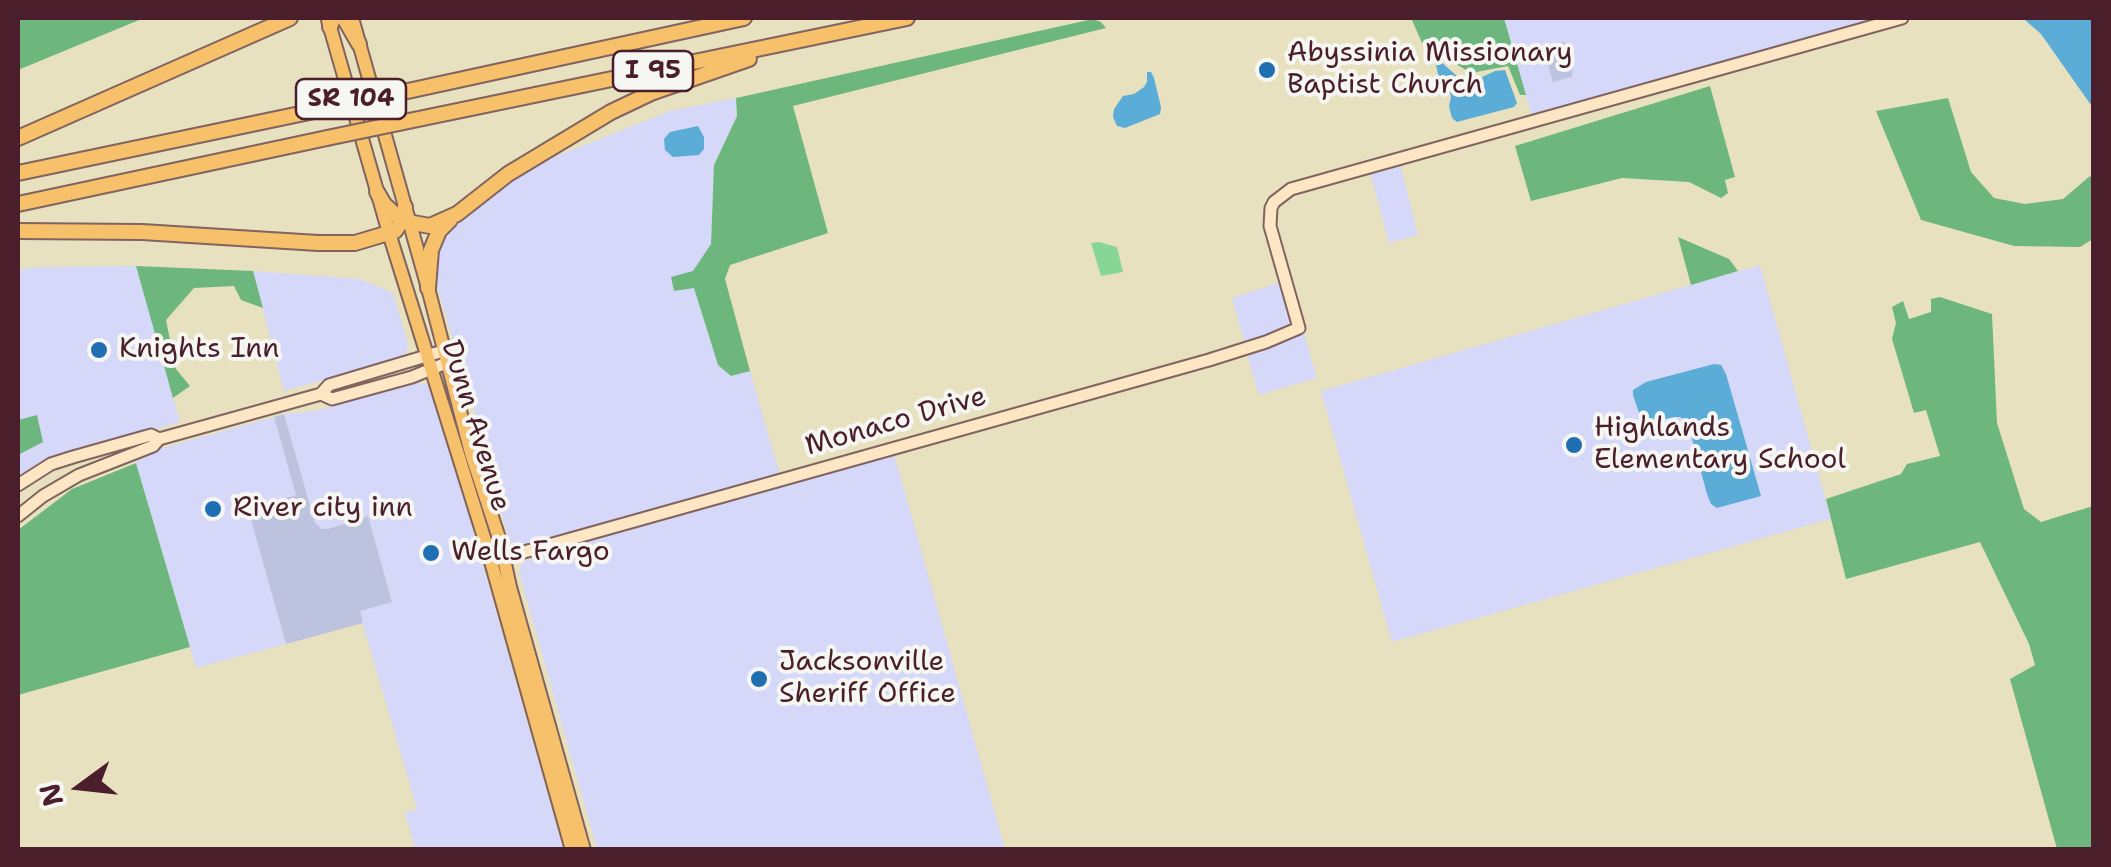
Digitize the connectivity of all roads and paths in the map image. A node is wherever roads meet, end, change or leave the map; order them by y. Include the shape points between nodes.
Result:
1 (290, 18) edge
2 (348, 18) edge
3 (744, 18) edge
4 (907, 18) edge
5 (1902, 18) edge
6 (278, 21) edge
7 (330, 21) edge
8 (806, 39) junction
9 (359, 44) joint
10 (18, 138) edge
11 (18, 172) edge
12 (378, 192) junction
13 (18, 204) edge
14 (456, 214) junction
15 (406, 217) junction
16 (18, 231) edge
17 (390, 233) junction
18 (428, 288) junction
19 (437, 360) junction
20 (159, 439) junction
21 (18, 485) edge
22 (18, 516) edge
23 (497, 560) junction
24 (572, 850) edge
25 (584, 850) edge

1 - 6 highway
2 - 9 highway
3 - 11 highway, I 95, bridge
4 - 8 highway, I 95
5 - 23 street, Monaco Drive via 1291,189 1274,202 1270,226 1299,328 1266,342
6 - 10 highway
7 - 12 main road, Dunn Avenue / SR 104
8 - 13 highway, I 95, bridge
8 - 14 highway via 611,112
9 - 15 main road, Dunn Avenue / SR 104
12 - 15 highway
12 - 17 main road, Dunn Avenue / SR 104
14 - 15 highway via 430,226
14 - 18 highway via 433,244
15 - 17 highway
15 - 18 main road, Dunn Avenue / SR 104
16 - 17 highway via 336,244
17 - 19 main road, Dunn Avenue / SR 104
18 - 19 main road, Dunn Avenue / SR 104
19 - 20 street via 329,385 321,394
19 - 23 main road, Dunn Avenue / SR 104
20 - 21 street via 151,435 73,457
20 - 22 street via 78,475
23 - 24 main road, Dunn Avenue / SR 104
23 - 25 main road, Dunn Avenue / SR 104

